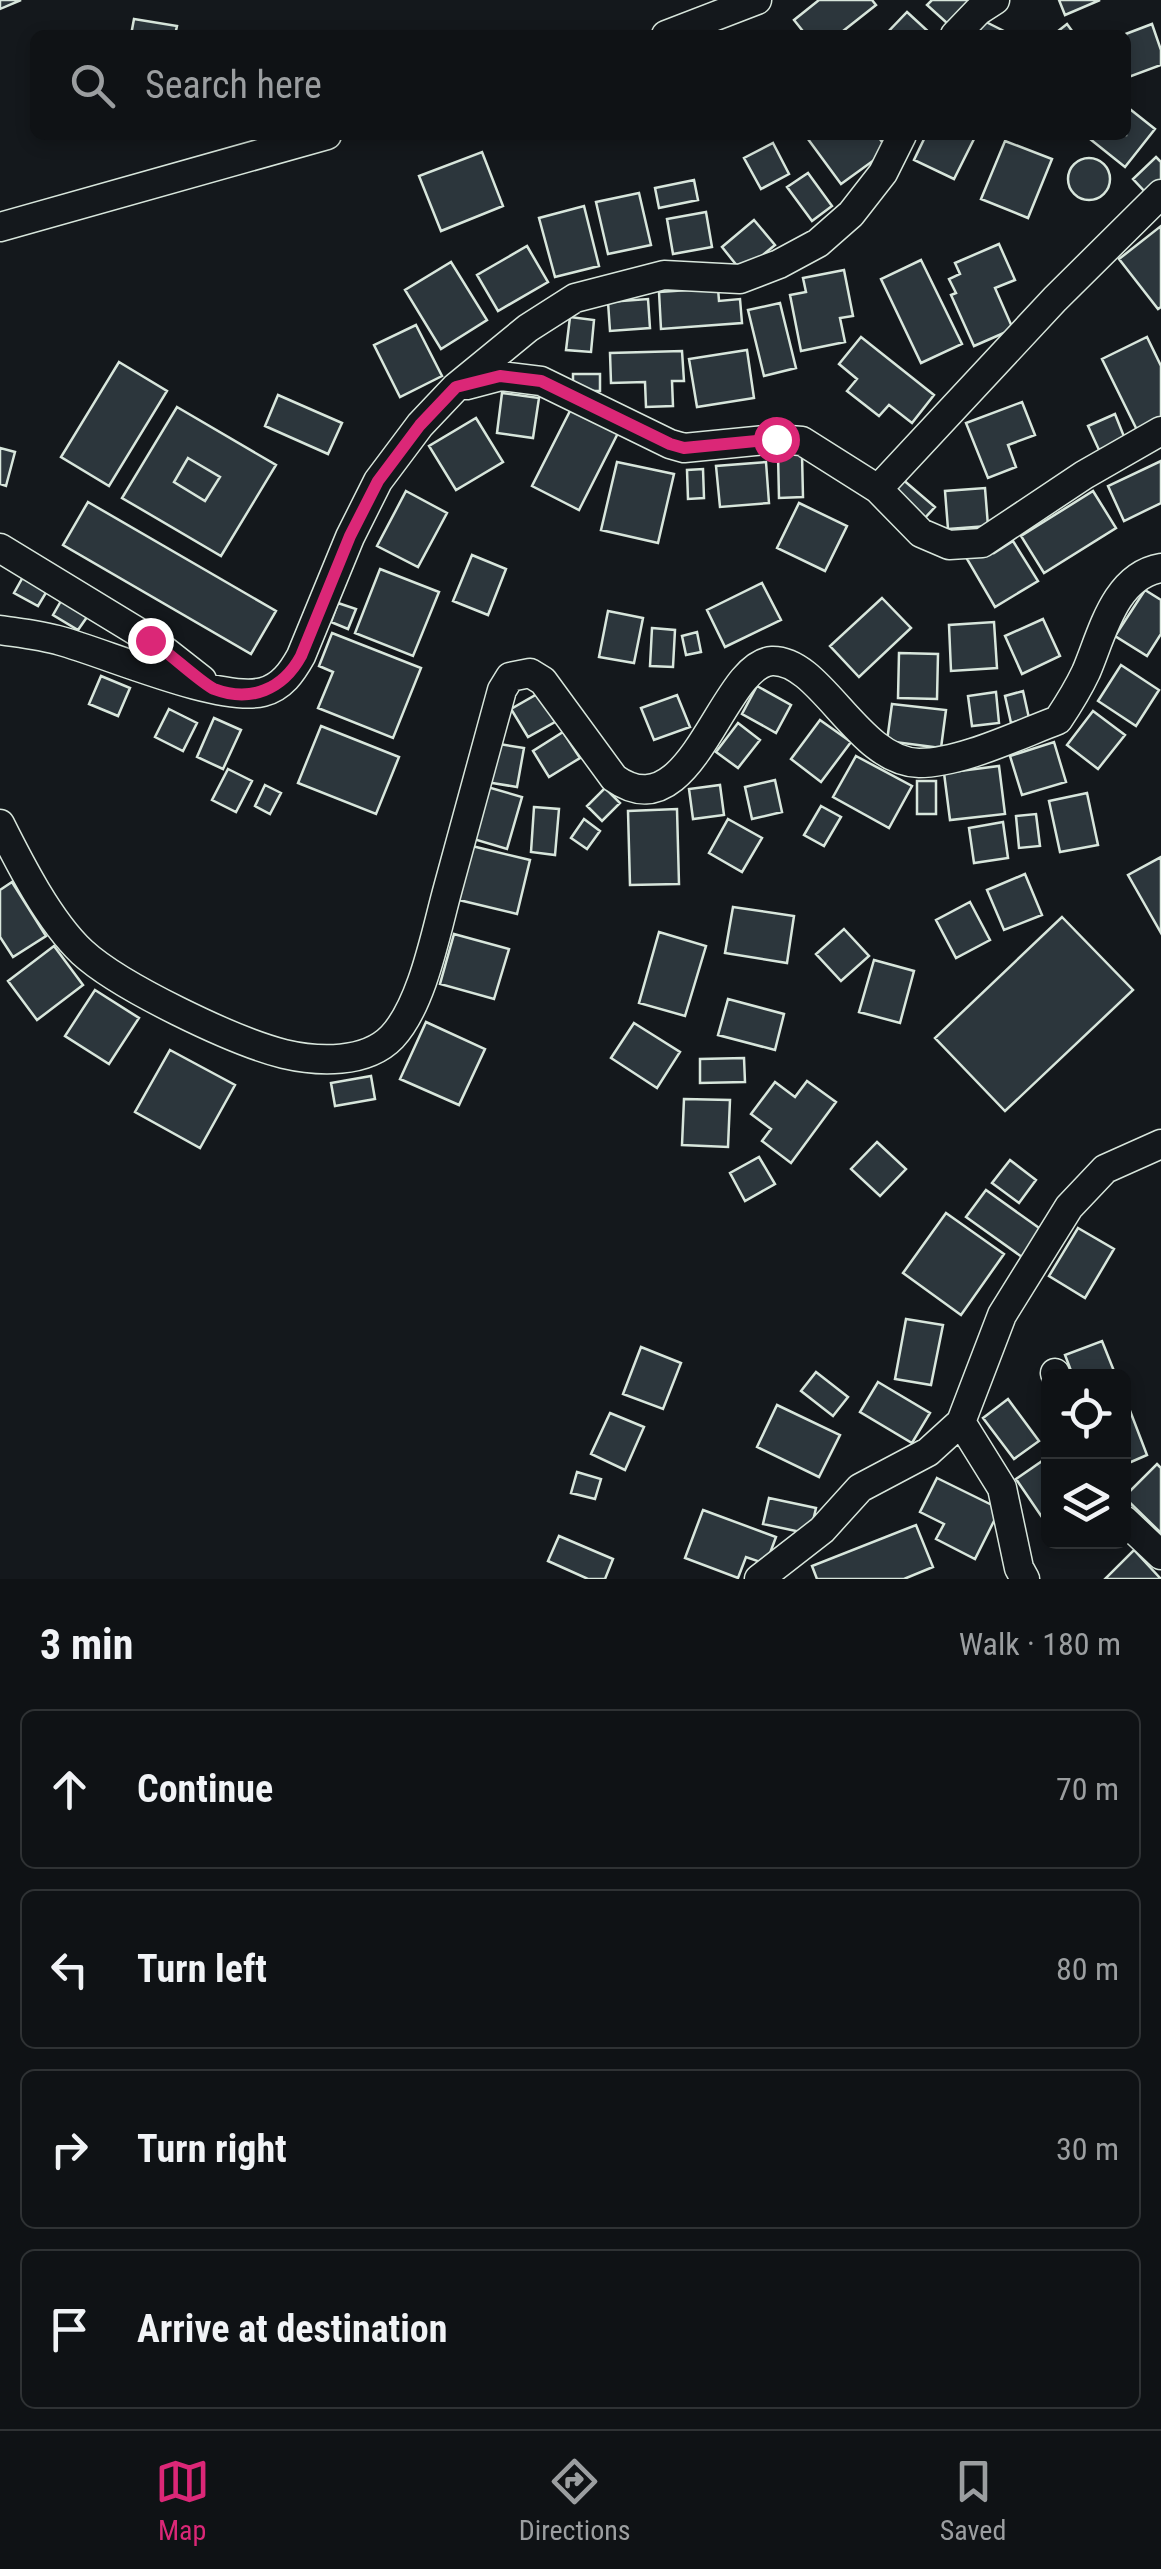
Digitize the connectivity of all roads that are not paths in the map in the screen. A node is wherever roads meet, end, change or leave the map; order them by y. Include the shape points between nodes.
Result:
1 (757, 0) edge
2 (995, 0) edge
3 (679, 30) edge
4 (961, 30) edge
5 (309, 140) edge
6 (900, 140) edge
7 (1161, 194) edge
8 (0, 227) edge
9 (456, 387) junction
10 (1161, 431) edge
11 (878, 489) junction
12 (0, 548) edge
13 (1161, 568) edge
14 (0, 630) edge
15 (211, 688) junction
16 (0, 824) edge
17 (1161, 1144) edge
18 (961, 1422) junction
19 (1131, 1527) edge
20 (1161, 1555) edge
21 (760, 1579) edge
22 (1025, 1579) edge

1 - 3 street
2 - 4 street
5 - 8 street
6 - 9 street via 884,173 850,214 779,264 740,279 664,275 575,298
7 - 11 street
9 - 11 street via 500,376 541,381 684,448 802,441
9 - 15 street via 378,481 292,673 263,692
10 - 11 street via 982,543 949,545 922,534
12 - 15 street via 150,640
13 - 16 street via 1120,596 1058,720 940,761 893,758 794,666 771,662 752,670 670,781 643,791 614,778 543,681 530,673 510,677 412,1004 392,1037 366,1054 334,1060 284,1054 134,988 81,951
14 - 15 street via 58,640
17 - 18 street via 1106,1170 1069,1207 1002,1315
18 - 21 street via 928,1452 860,1488 822,1530
18 - 22 street via 1002,1488
19 - 20 street

